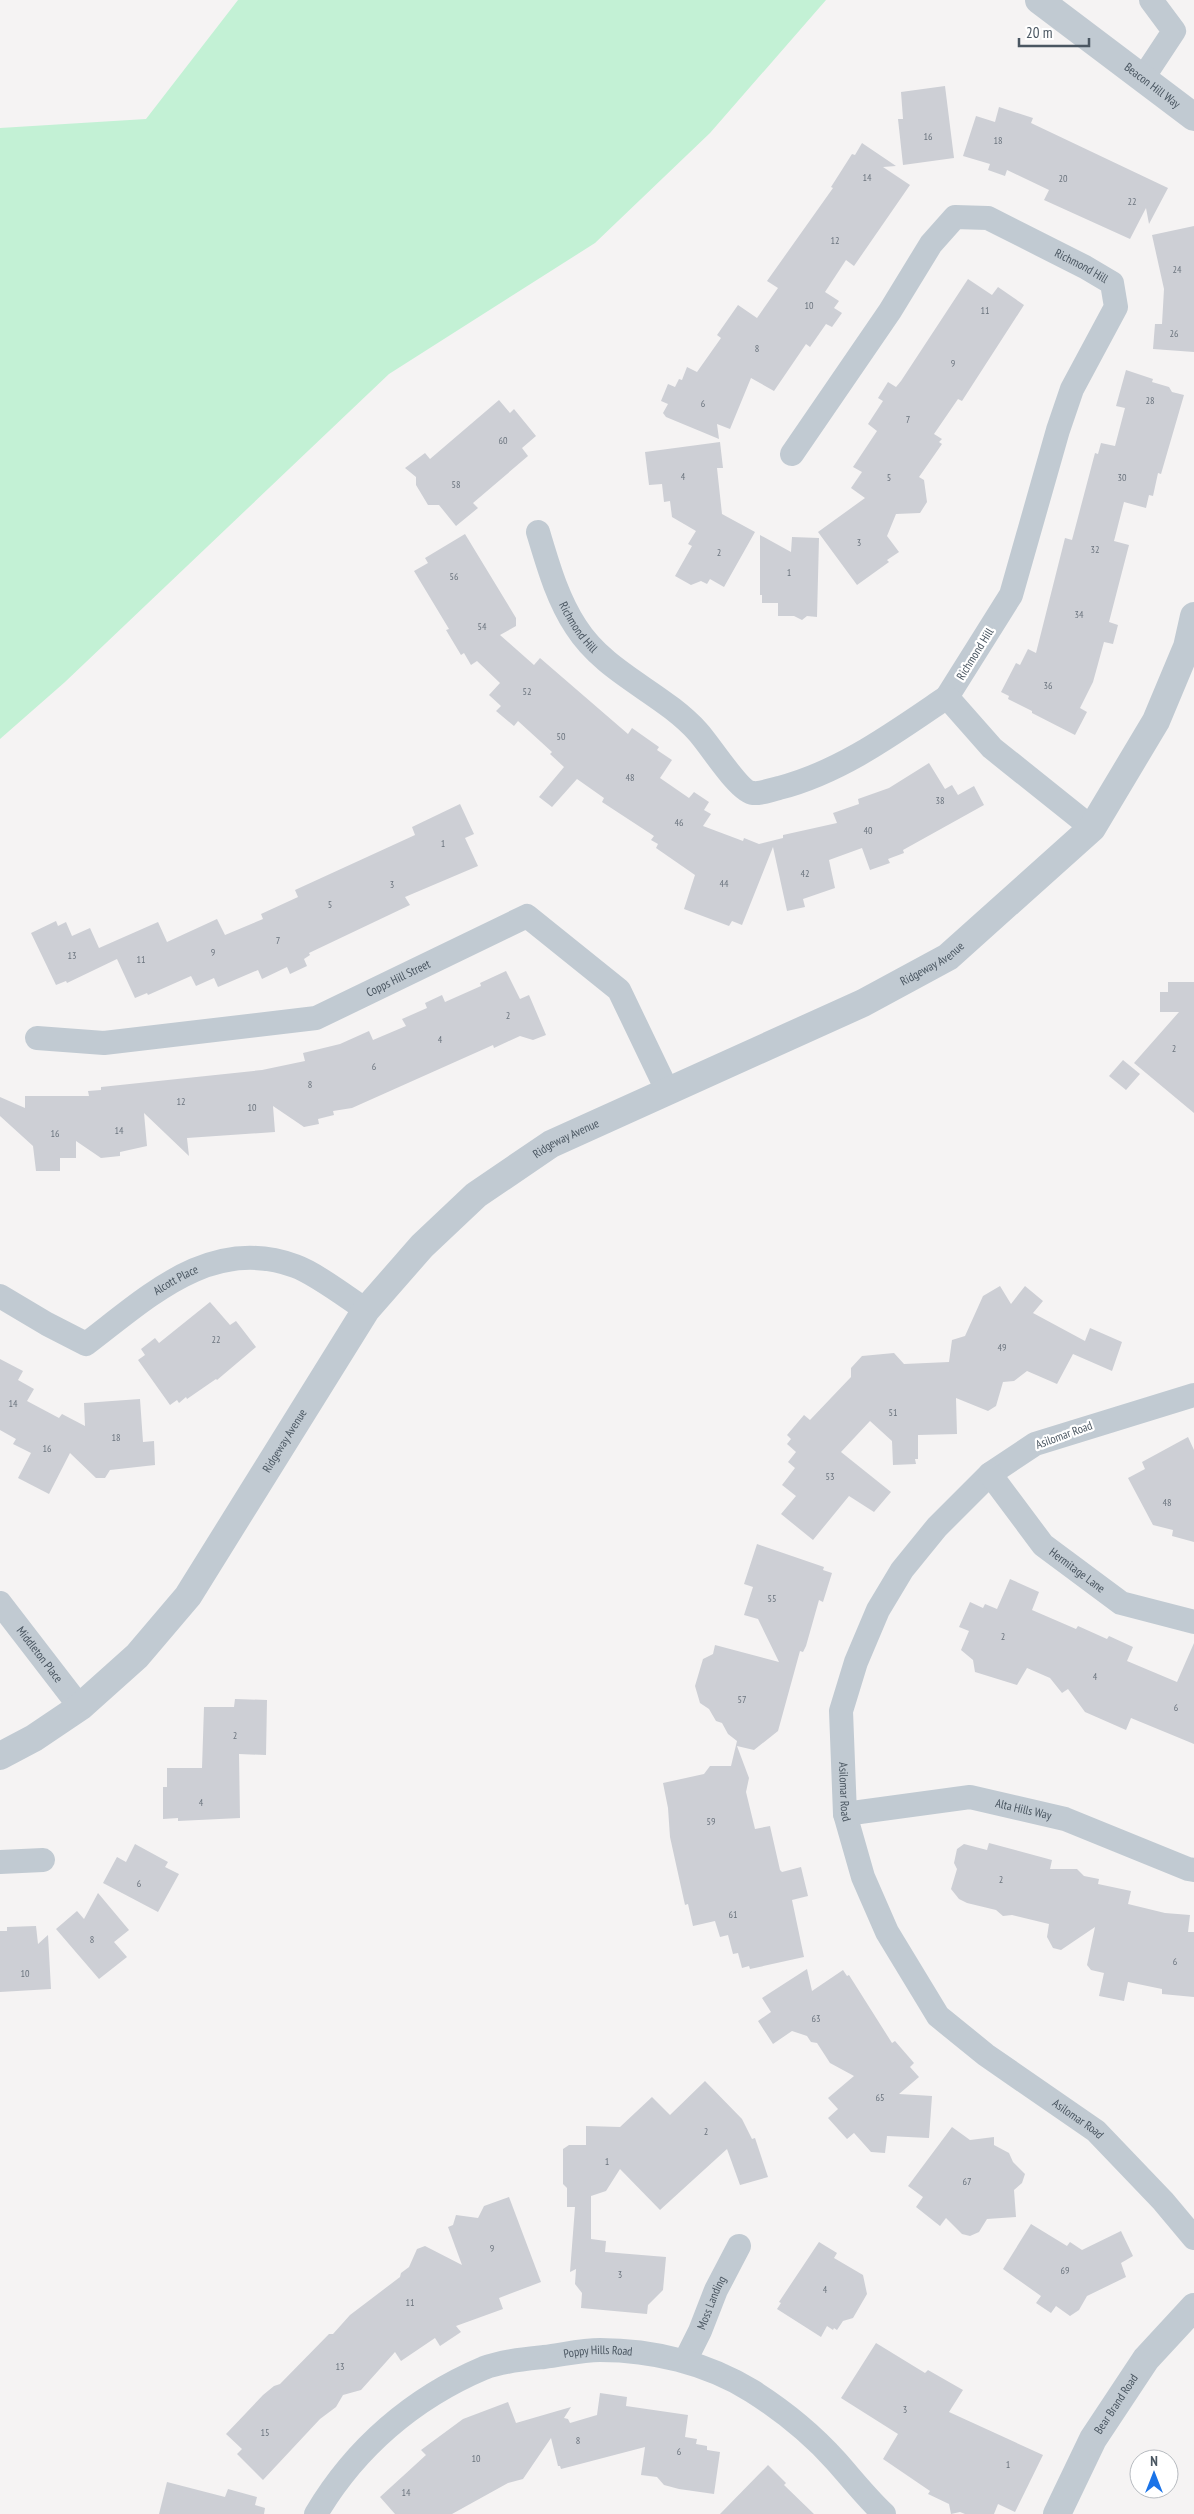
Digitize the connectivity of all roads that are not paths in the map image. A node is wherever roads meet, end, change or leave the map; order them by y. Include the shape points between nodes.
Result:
1 (1039, 0) edge
2 (1151, 0) edge
3 (1142, 78) junction
4 (1194, 117) edge
5 (792, 454) dead end
6 (538, 532) dead end
7 (1194, 616) edge
8 (948, 697) junction
9 (1092, 828) junction
10 (37, 1038) dead end
11 (667, 1090) junction
12 (0, 1296) edge
13 (366, 1310) junction
14 (1194, 1395) edge
15 (990, 1474) junction
16 (0, 1603) edge
17 (1194, 1622) edge
18 (80, 1707) junction
19 (0, 1756) edge
20 (845, 1814) junction
21 (42, 1860) dead end
22 (0, 1862) edge
23 (1194, 1870) edge
24 (1194, 2238) edge
25 (739, 2246) dead end
26 (1194, 2306) edge
27 (685, 2361) junction
28 (316, 2514) edge
29 (884, 2514) edge
30 (1057, 2514) edge

1 - 3 street, Beacon Hill Way
2 - 3 street via 1174,31
3 - 4 street, Beacon Hill Way
5 - 8 street, Richmond Hill via 890,311 931,244 955,217 988,218 1112,283 1116,307 1072,389 1011,595
6 - 8 street, Richmond Hill via 555,587 588,644 631,681 680,714 713,749 740,787 751,793 801,782 867,751
7 - 9 street, Ridgeway Avenue via 1187,647 1156,721
8 - 9 street via 992,748
9 - 11 street, Ridgeway Avenue via 948,957 863,1003
10 - 11 street, Copps Hill Street via 104,1043 316,1018 527,916 619,990
11 - 13 street, Ridgeway Avenue via 552,1144 476,1195 422,1246
12 - 13 street, Alcott Place via 86,1344 163,1285 188,1272 218,1260 257,1256 296,1266
13 - 18 street, Ridgeway Avenue via 188,1596 137,1656
14 - 15 street, Asilomar Road via 1035,1444
15 - 17 street, Hermitage Lane via 1042,1545 1121,1603
15 - 20 street, Asilomar Road via 937,1527 902,1570 878,1610 863,1645 841,1711
16 - 18 street, Middleton Place
18 - 19 street, Ridgeway Avenue
20 - 23 street, Alta Hills Way via 970,1797 1065,1819
20 - 24 street, Asilomar Road via 863,1877 887,1932 938,2016 986,2055 1096,2131
21 - 22 street
25 - 27 street, Moss Landing
26 - 30 street, Bear Brand Road via 1146,2359 1093,2439
27 - 28 street, Poppy Hills Road via 637,2352 598,2350 532,2358 486,2368 436,2392 392,2424 354,2459
27 - 29 street, Poppy Hills Road via 750,2390 789,2416

